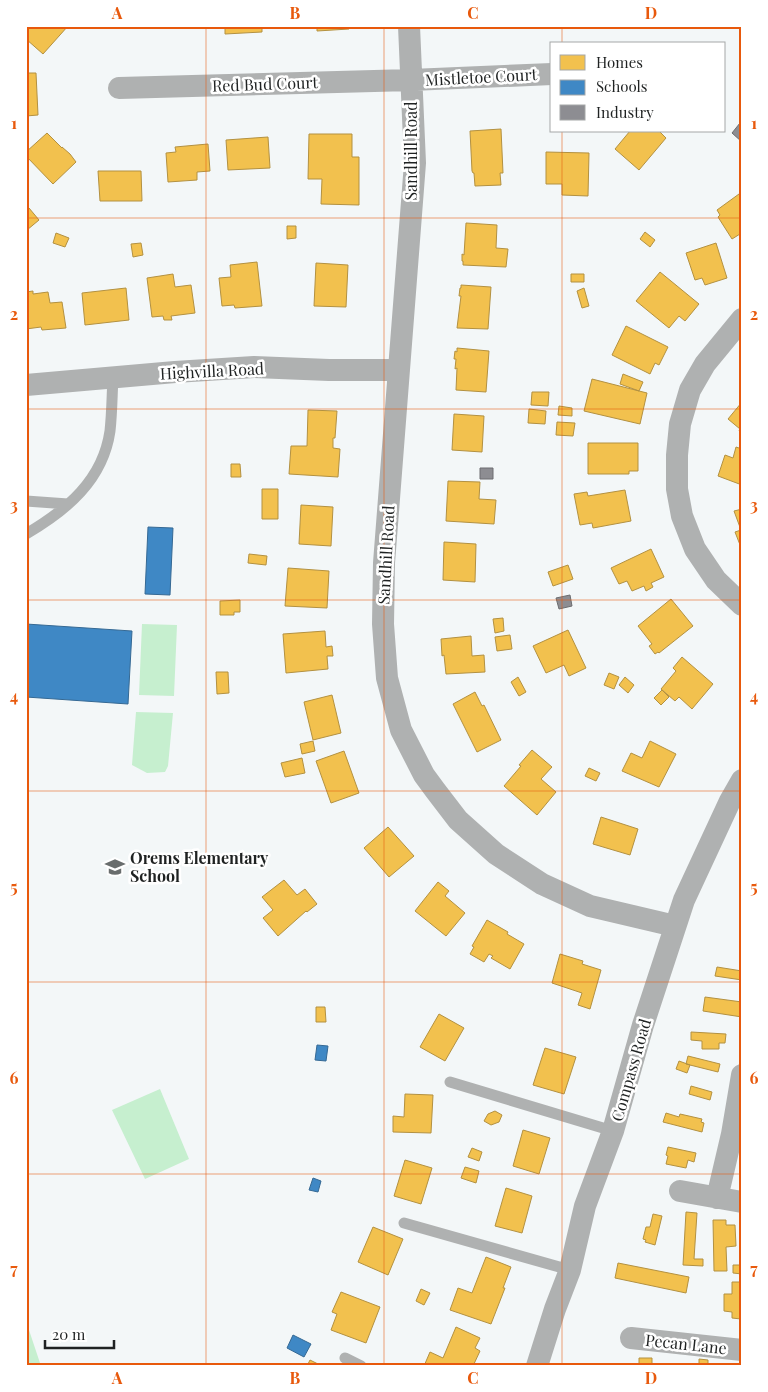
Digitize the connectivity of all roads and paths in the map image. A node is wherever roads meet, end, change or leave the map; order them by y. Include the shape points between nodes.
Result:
1 (409, 26) edge
2 (550, 74) edge
3 (411, 80) junction
4 (119, 88) dead end
5 (742, 320) edge
6 (399, 370) junction
7 (113, 377) junction
8 (26, 385) edge
9 (26, 501) edge
10 (68, 504) junction
11 (26, 534) edge
12 (742, 605) edge
13 (742, 780) edge
14 (675, 926) junction
15 (742, 1075) edge
16 (450, 1082) dead end
17 (613, 1131) junction
18 (680, 1191) dead end
19 (717, 1198) junction
20 (742, 1202) edge
21 (404, 1223) dead end
22 (570, 1270) junction
23 (631, 1338) dead end
24 (742, 1350) edge
25 (345, 1358) dead end
26 (361, 1366) edge
27 (538, 1366) edge

1 - 3 street, Sandhill Road
2 - 3 street, Mistletoe Court
3 - 4 street, Red Bud Court
3 - 6 street, Sandhill Road via 415,163
5 - 12 street via 705,364 690,390 680,424 677,489 682,516 695,549 716,580
6 - 7 street, Highvilla Road via 254,367
6 - 14 street, Sandhill Road via 382,624 387,678 401,730 435,790 458,820 496,854 542,884 590,906
7 - 8 street, Highvilla Road
7 - 10 lane via 110,431 105,452 97,472
9 - 10 lane
10 - 11 lane
13 - 14 street, Compass Road via 684,900
14 - 17 street, Compass Road
15 - 19 street
16 - 17 lane
17 - 22 street, Compass Road via 585,1206
18 - 19 street
19 - 20 street
21 - 22 lane
22 - 27 street, Compass Road
23 - 24 street, Pecan Lane
25 - 26 lane

